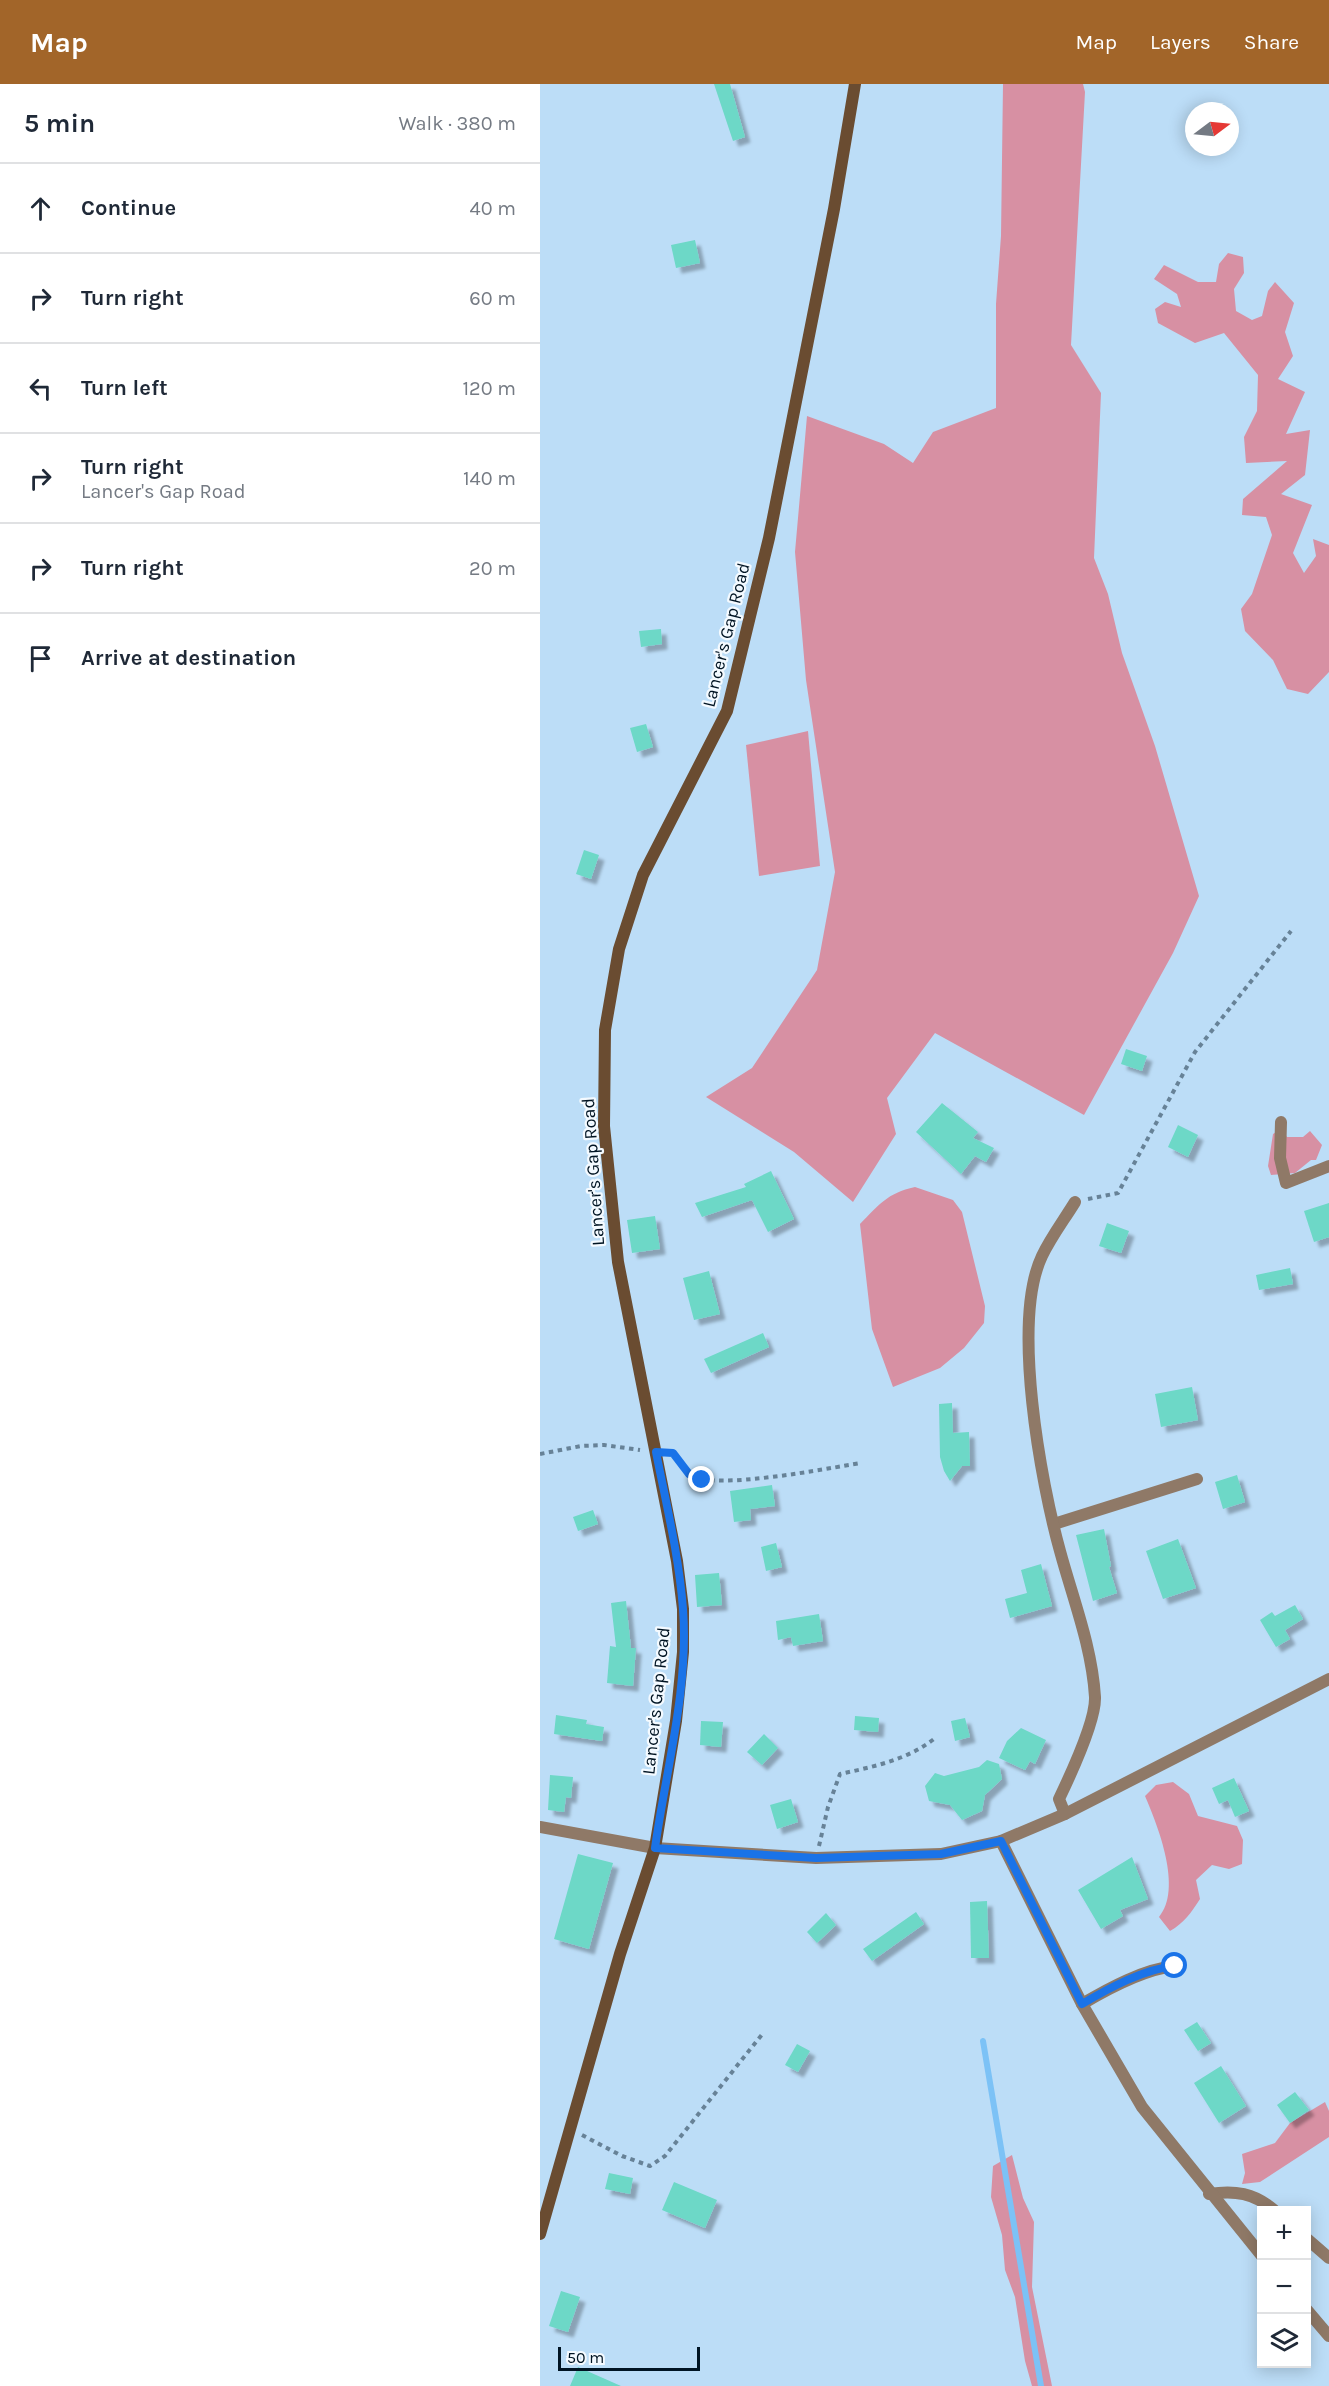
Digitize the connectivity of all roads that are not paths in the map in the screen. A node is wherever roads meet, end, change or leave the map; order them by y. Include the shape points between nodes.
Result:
1 (855, 84) edge
2 (1281, 1122) dead end
3 (1329, 1166) edge
4 (1075, 1202) road end
5 (1197, 1479) dead end
6 (1054, 1524) junction
7 (1329, 1679) edge
8 (1065, 1814) junction
9 (540, 1827) edge
10 (1001, 1841) junction
11 (655, 1848) junction
12 (1175, 1966) dead end
13 (1082, 2004) junction
14 (1209, 2194) junction
15 (1268, 2206) edge
16 (543, 2213) edge
17 (540, 2234) edge
18 (1311, 2242) edge
19 (1257, 2250) edge
20 (1329, 2258) edge
21 (1310, 2314) edge
22 (1329, 2336) edge

1 - 11 main road, Lancer's Gap Road via 769,538 727,711 643,875 619,950 605,1029 604,1126 618,1262 683,1609 676,1721
2 - 3 street via 1280,1158 1286,1183
4 - 6 street via 1041,1257 1030,1297 1030,1382
5 - 6 street
6 - 8 street via 1082,1626 1095,1699 1081,1752 1059,1799
7 - 8 street
8 - 10 street
9 - 11 street
10 - 11 street via 941,1854 816,1858
10 - 13 street
11 - 16 main road, Lancer's Gap Road
12 - 13 street via 1161,1967
13 - 14 street via 1142,2107
14 - 15 street via 1232,2190 1260,2199
14 - 19 street
16 - 17 main road, Lancer's Gap Road
18 - 20 street
21 - 22 street

